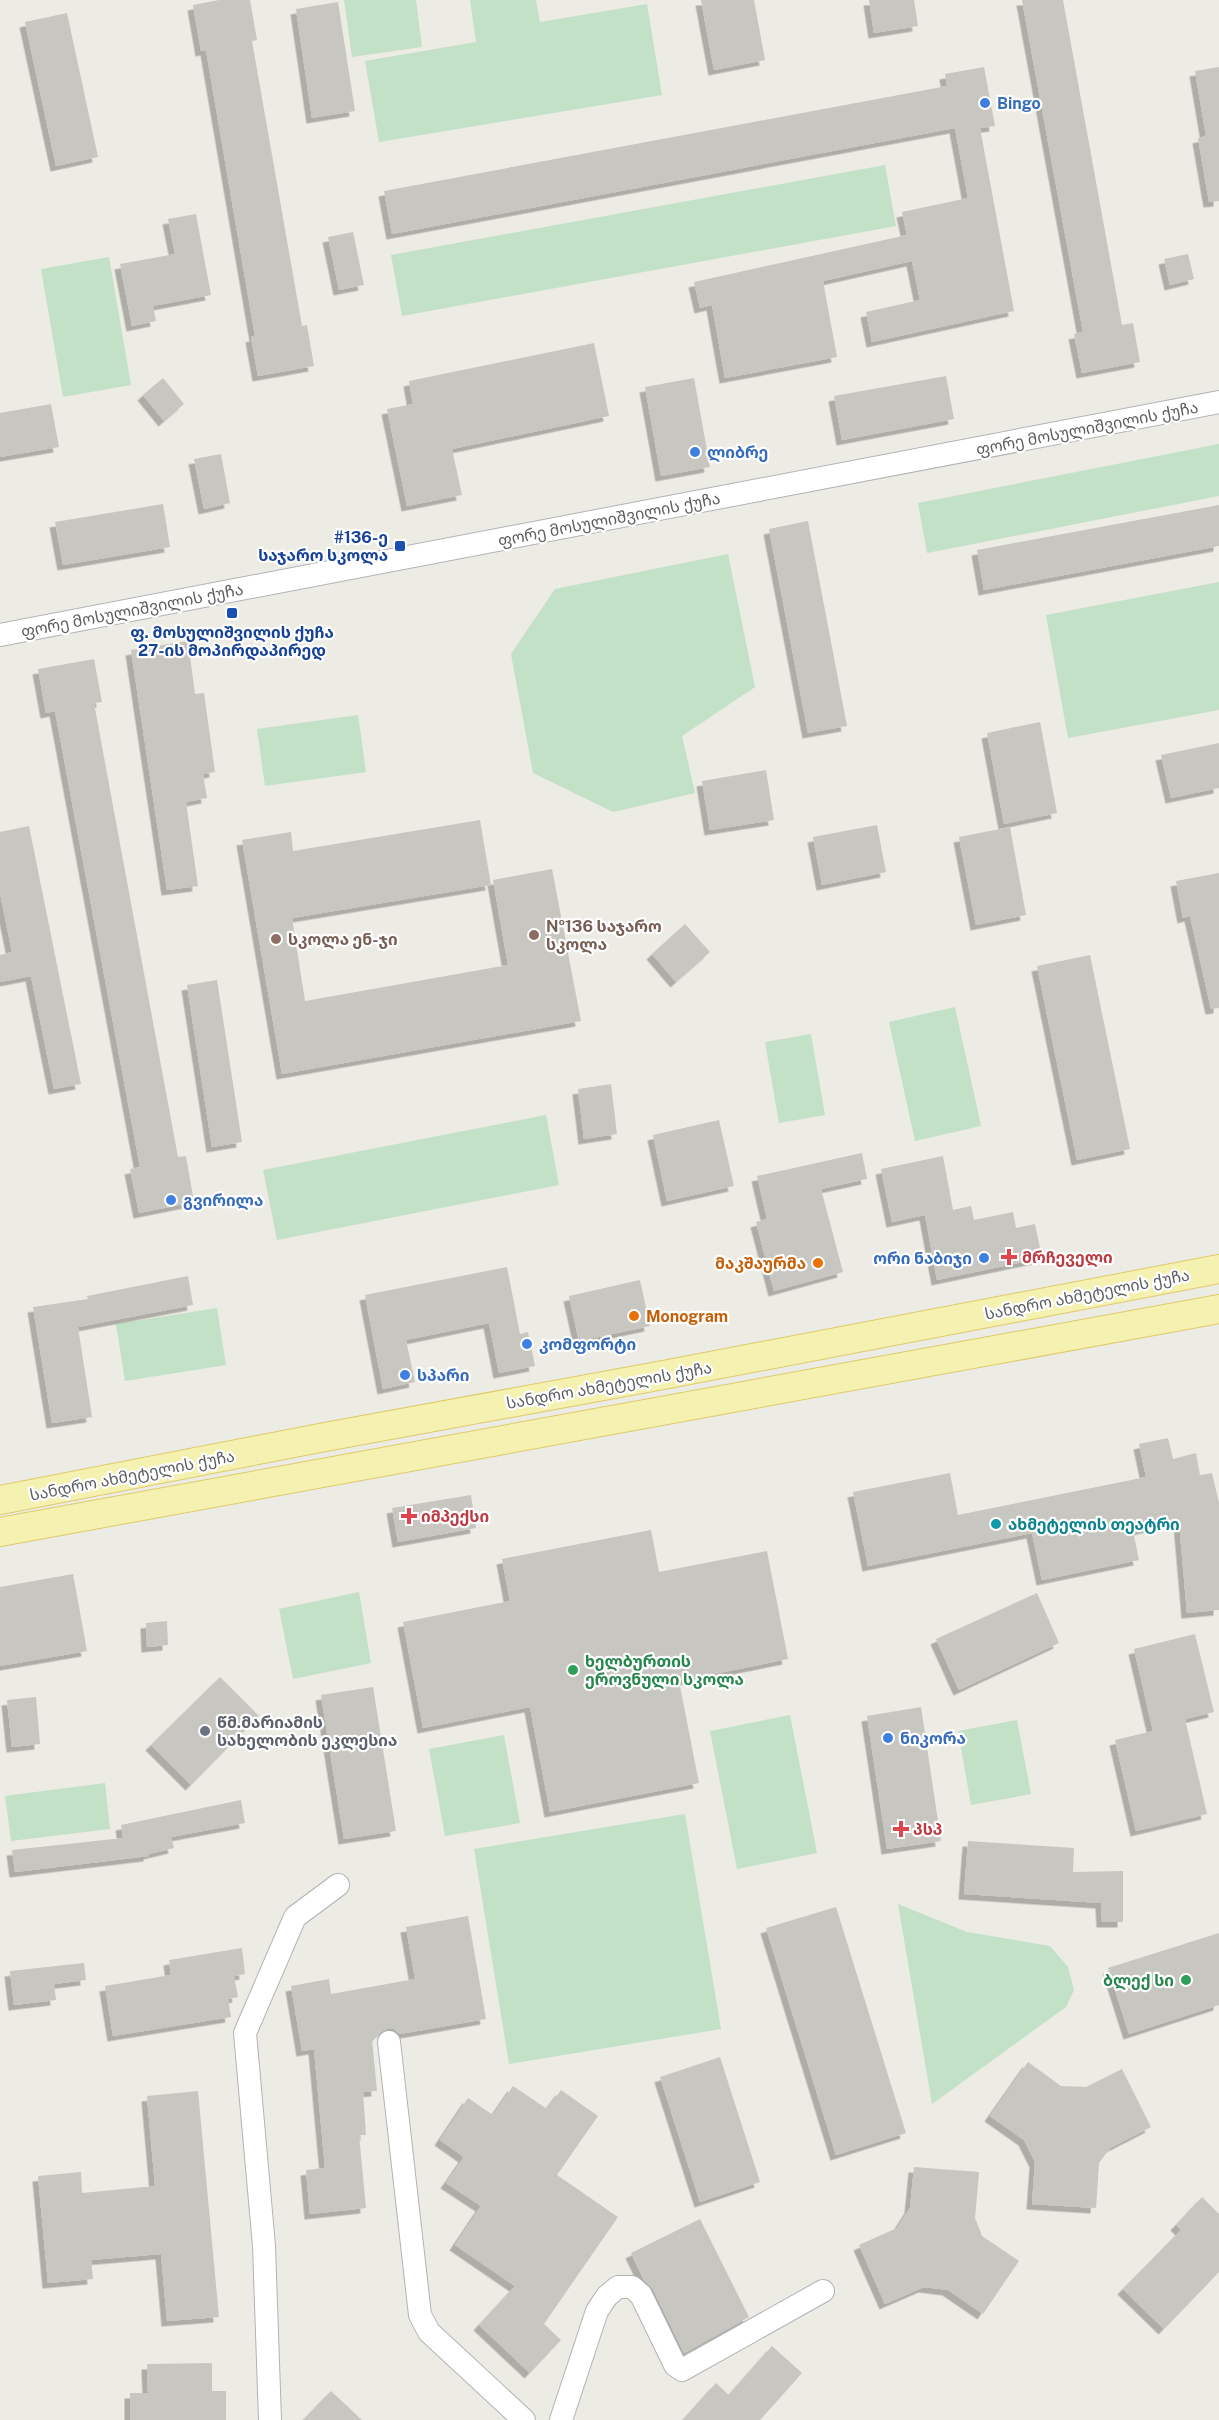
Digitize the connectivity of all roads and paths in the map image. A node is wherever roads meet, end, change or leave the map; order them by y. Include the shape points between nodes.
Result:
1 (1219, 402) edge
2 (0, 635) edge
3 (1219, 1269) edge
4 (1087, 1294) junction
5 (1219, 1309) edge
6 (1095, 1333) junction
7 (658, 1376) junction
8 (663, 1412) junction
9 (32, 1495) junction
10 (0, 1500) edge
11 (38, 1526) junction
12 (0, 1532) edge
13 (338, 1885) dead end
14 (389, 2042) dead end
15 (824, 2291) dead end
16 (270, 2420) edge
17 (524, 2420) edge
18 (561, 2420) edge

1 - 2 street, ფორე მოსულიშვილის ქუჩა
3 - 4 main road, სანდრო ახმეტელის ქუჩა
4 - 6 main road
4 - 7 main road, სანდრო ახმეტელის ქუჩა
5 - 6 main road, სანდრო ახმეტელის ქუჩა
6 - 8 main road, სანდრო ახმეტელის ქუჩა
7 - 8 main road
7 - 9 main road, სანდრო ახმეტელის ქუჩა
8 - 11 main road, სანდრო ახმეტელის ქუჩა
9 - 10 main road, სანდრო ახმეტელის ქუჩა
9 - 11 main road
11 - 12 main road, სანდრო ახმეტელის ქუჩა
13 - 16 street via 295,1917 245,2033 264,2246
14 - 17 street via 420,2314 429,2332
15 - 18 street via 682,2370 675,2365 641,2295 632,2287 618,2287 597,2311

